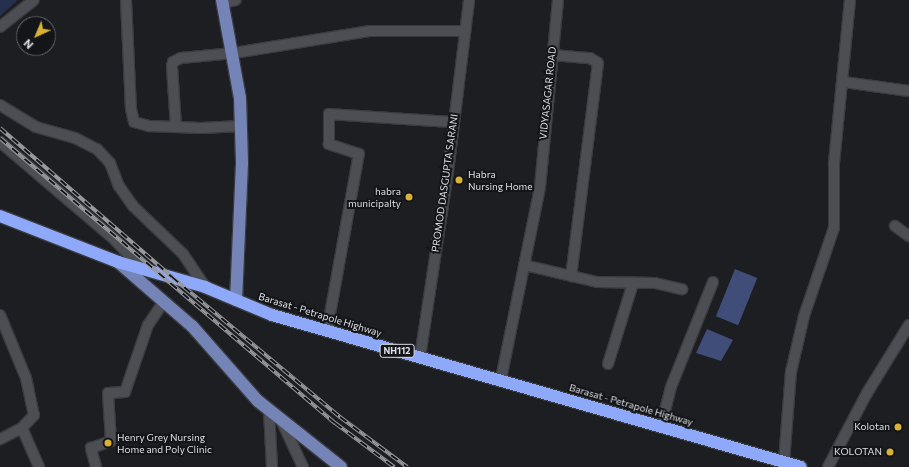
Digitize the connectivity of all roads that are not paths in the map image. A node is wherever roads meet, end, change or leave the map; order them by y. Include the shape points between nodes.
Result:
1 (34, 0) edge
2 (126, 0) edge
3 (236, 0) edge
4 (558, 0) edge
5 (850, 0) edge
6 (222, 2) edge
7 (468, 4) edge
8 (0, 27) edge
9 (464, 31) junction
10 (234, 53) junction
11 (552, 55) junction
12 (843, 82) junction
13 (909, 91) edge
14 (0, 105) edge
15 (454, 122) junction
16 (241, 126) junction
17 (176, 127) junction
18 (0, 142) edge
19 (0, 216) edge
20 (895, 226) dead end
21 (909, 236) edge
22 (118, 262) junction
23 (524, 265) junction
24 (142, 269) junction
25 (572, 276) junction
26 (713, 282) dead end
27 (634, 283) junction
28 (205, 287) junction
29 (682, 289) dead end
30 (236, 300) junction
31 (163, 303) junction
32 (0, 315) edge
33 (909, 325) edge
34 (327, 331) junction
35 (4, 333) edge
36 (420, 357) junction
37 (608, 364) dead end
38 (501, 379) junction
39 (269, 411) junction
40 (282, 422) junction
41 (661, 426) junction
42 (22, 428) junction
43 (1, 436) edge
44 (784, 462) junction
45 (39, 467) edge
46 (96, 467) edge
47 (272, 467) edge
48 (303, 467) edge
49 (341, 467) edge
50 (801, 467) edge
51 (828, 467) edge

1 - 8 street
2 - 17 street via 131,117 134,122 141,125
3 - 6 street
4 - 11 street, VIDYASAGAR ROAD
5 - 12 street
6 - 10 main road
7 - 9 street, PROMOD DASGUPTA SARANI
9 - 10 street via 370,31
9 - 15 street, PROMOD DASGUPTA SARANI
10 - 16 main road
10 - 17 street via 181,58 173,62
11 - 23 street, VIDYASAGAR ROAD via 540,187
11 - 25 street via 590,58 598,63
12 - 13 street
12 - 44 street via 834,162 834,228 804,316 791,372
14 - 28 street via 36,127 76,138 97,149 110,163 119,186 133,206 184,254
15 - 34 street via 329,114 329,144 359,154
15 - 36 street, PROMOD DASGUPTA SARANI
16 - 17 street
16 - 30 main road via 242,163
18 - 24 street via 115,240
19 - 22 highway, Barasat - Petrapole Highway / NH112
20 - 21 street
22 - 24 highway, Barasat - Petrapole Highway / NH112
22 - 31 main road
23 - 25 street
23 - 38 street, VIDYASAGAR ROAD
24 - 28 highway, Barasat - Petrapole Highway / NH112
25 - 27 street via 597,282
26 - 41 street via 671,387
27 - 29 street via 660,284
27 - 37 street
28 - 30 highway, Barasat - Petrapole Highway / NH112
30 - 34 highway, Barasat - Petrapole Highway / NH112 via 272,315
31 - 39 main road via 192,326
31 - 46 street via 148,325 125,392 108,394 111,441 91,448
32 - 35 street
33 - 51 street via 867,393
34 - 36 highway, Barasat - Petrapole Highway / NH112
35 - 42 street via 26,378 34,415
36 - 38 highway, Barasat - Petrapole Highway / NH112
38 - 41 highway, Barasat - Petrapole Highway / NH112
39 - 40 main road
39 - 47 street
40 - 48 street
40 - 49 main road
41 - 44 highway, Barasat - Petrapole Highway / NH112
42 - 43 street
42 - 45 street
44 - 50 highway, Barasat - Petrapole Highway / NH112

